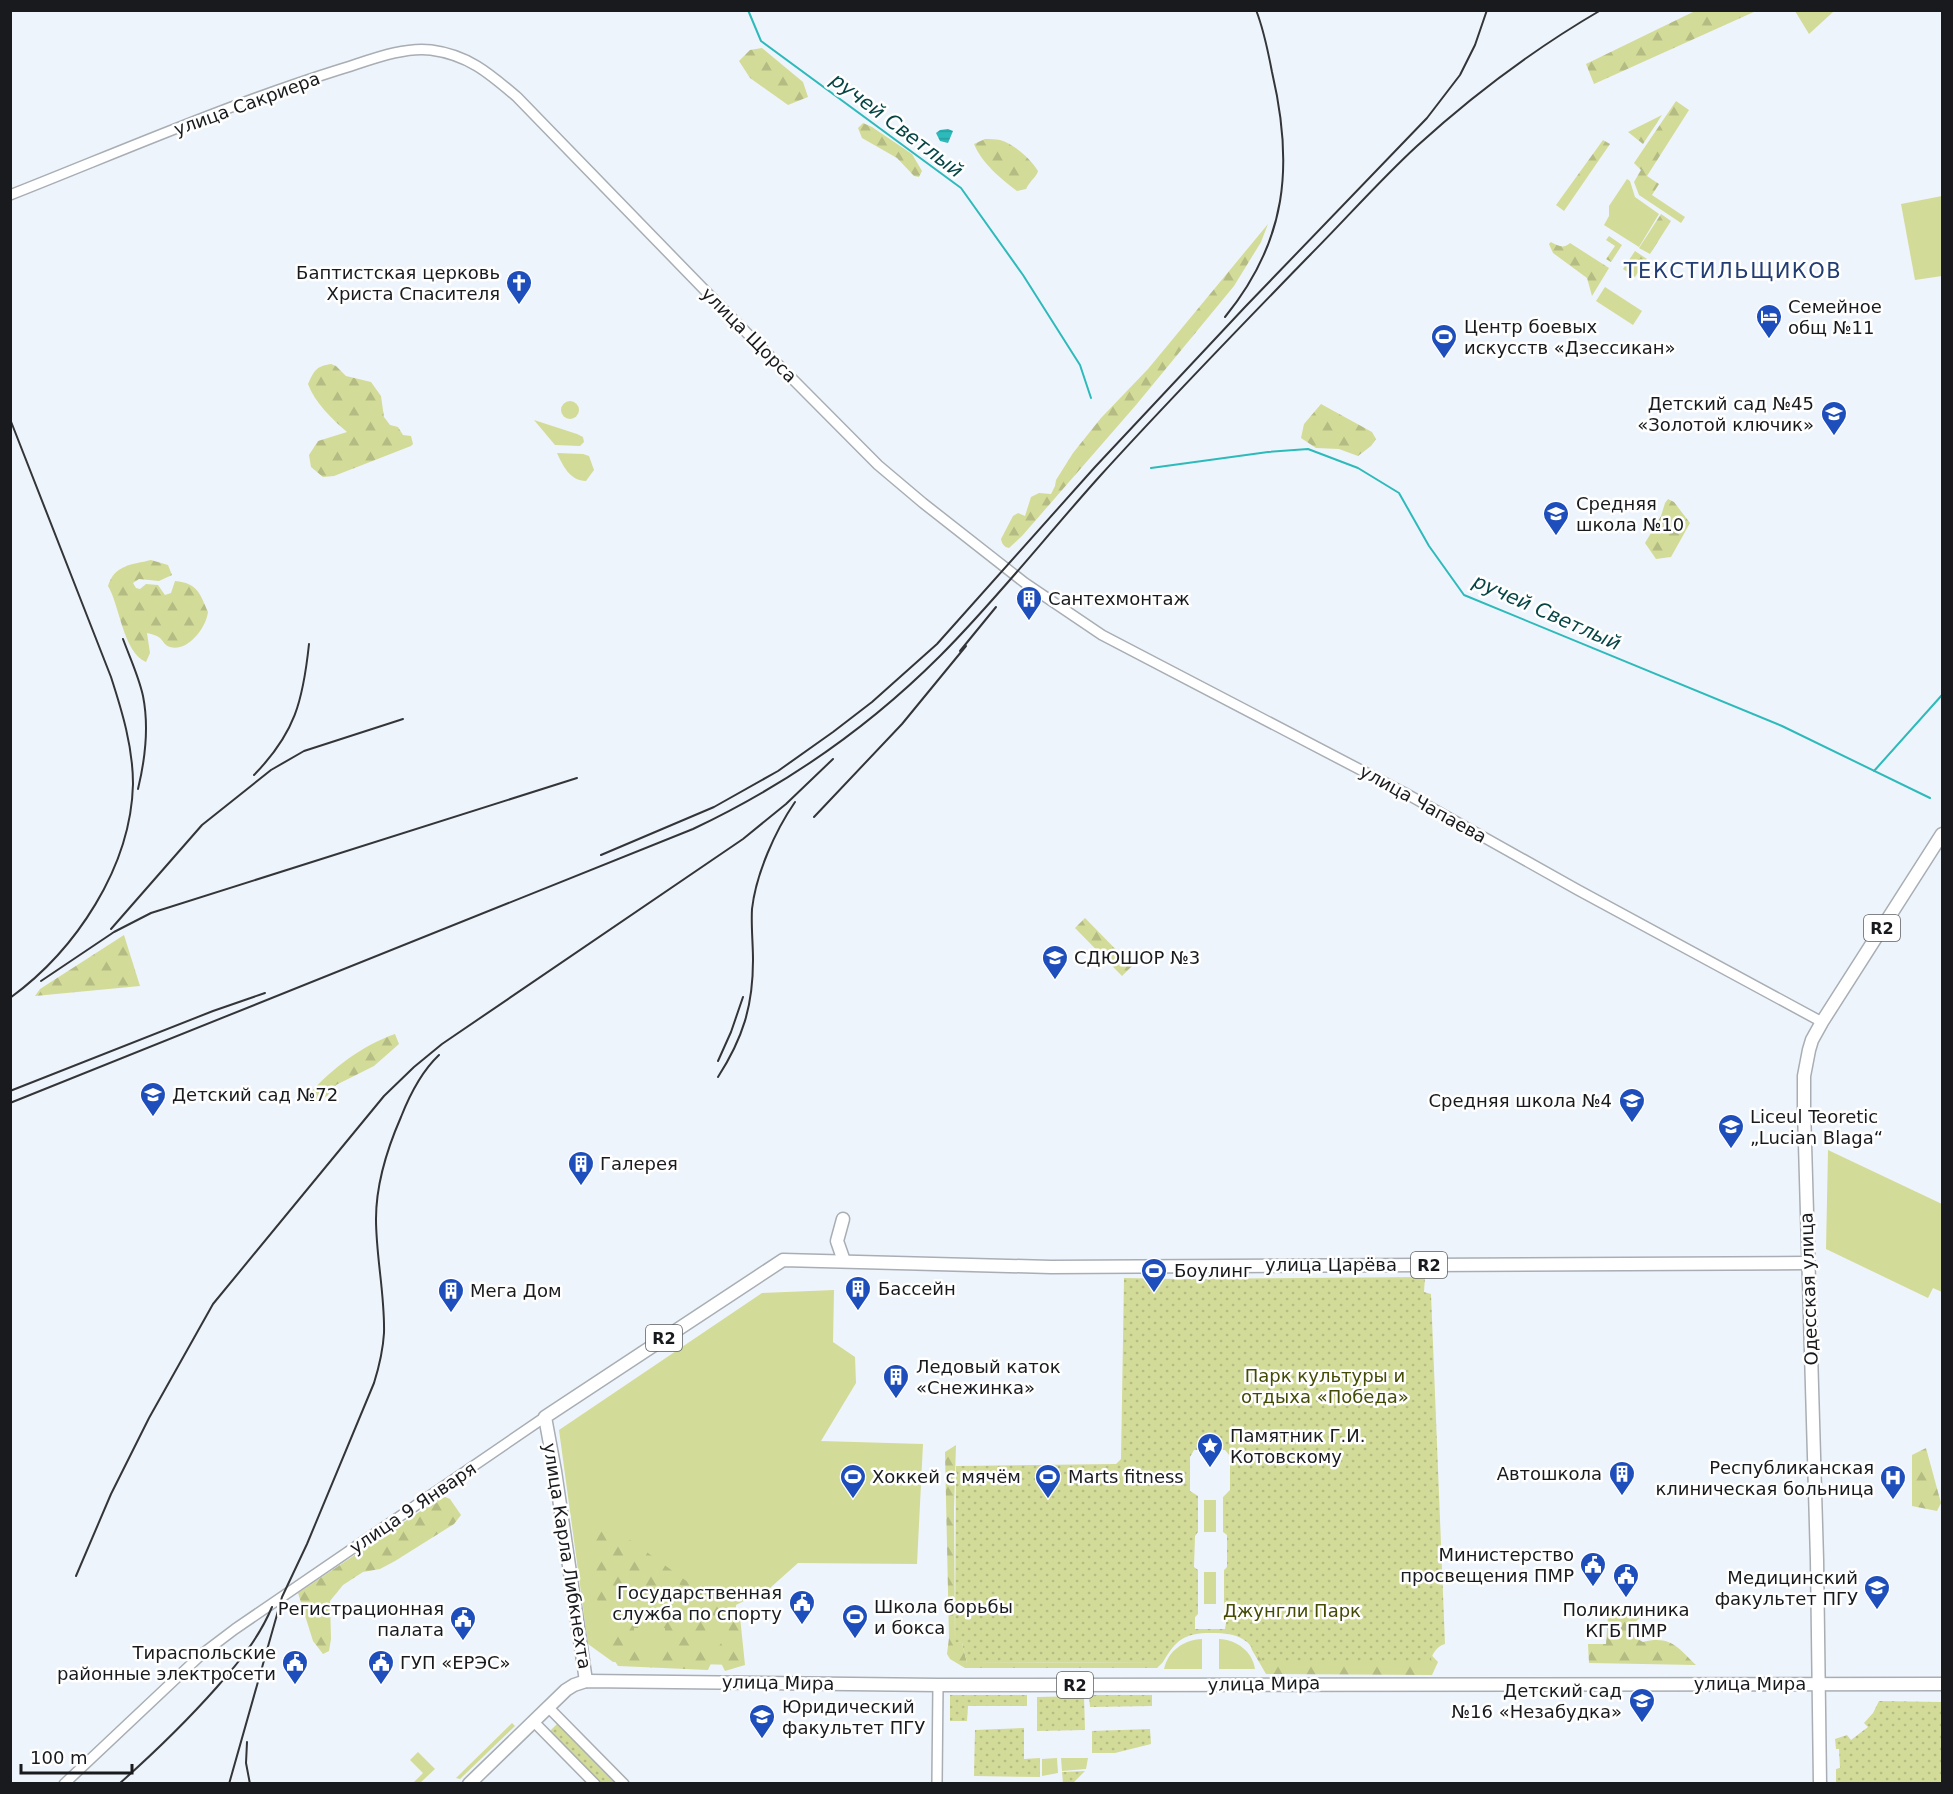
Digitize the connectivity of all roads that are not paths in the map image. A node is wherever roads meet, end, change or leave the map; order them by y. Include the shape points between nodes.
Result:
1 (487, 71) joint
2 (10, 195) edge
3 (1025, 583) joint
4 (1942, 834) edge
5 (1822, 1023) junction
6 (843, 1219) dead end
7 (783, 1260) joint
8 (844, 1261) junction
9 (1807, 1263) junction
10 (545, 1417) junction
11 (586, 1681) junction
12 (1819, 1684) junction
13 (1942, 1684) edge
14 (938, 1685) junction
15 (548, 1707) junction
16 (534, 1722) junction
17 (64, 1784) edge
18 (469, 1784) edge
19 (596, 1784) edge
20 (624, 1784) edge
21 (937, 1784) edge
22 (1820, 1784) edge

1 - 2 street, улица Сакриера via 473,62 430,49 376,58 252,99
1 - 3 street, улица Щорса via 878,465
3 - 5 street, улица Чапаева via 1102,635 1405,793
4 - 5 main road, Одесская улица / R2
5 - 9 main road, Одесская улица / R2 via 1812,1040 1804,1076
6 - 8 main road via 837,1241
7 - 8 main road, улица Царёва / R2
7 - 10 main road, улица 9 Января / R2
8 - 9 main road, улица Царёва / R2 via 1051,1267
9 - 12 main road, Одесская улица / R2
10 - 11 main road, улица Карла Либкнехта
10 - 17 street, улица 9 Января via 202,1654
11 - 14 main road, улица Мира / R2
11 - 15 main road, улица Карла Либкнехта via 570,1687
12 - 13 main road, улица Мира
12 - 14 main road, улица Мира / R2
12 - 22 main road, Одесская улица
14 - 21 street
15 - 16 main road, улица Карла Либкнехта
15 - 20 street
16 - 18 main road, улица Карла Либкнехта
16 - 19 street

